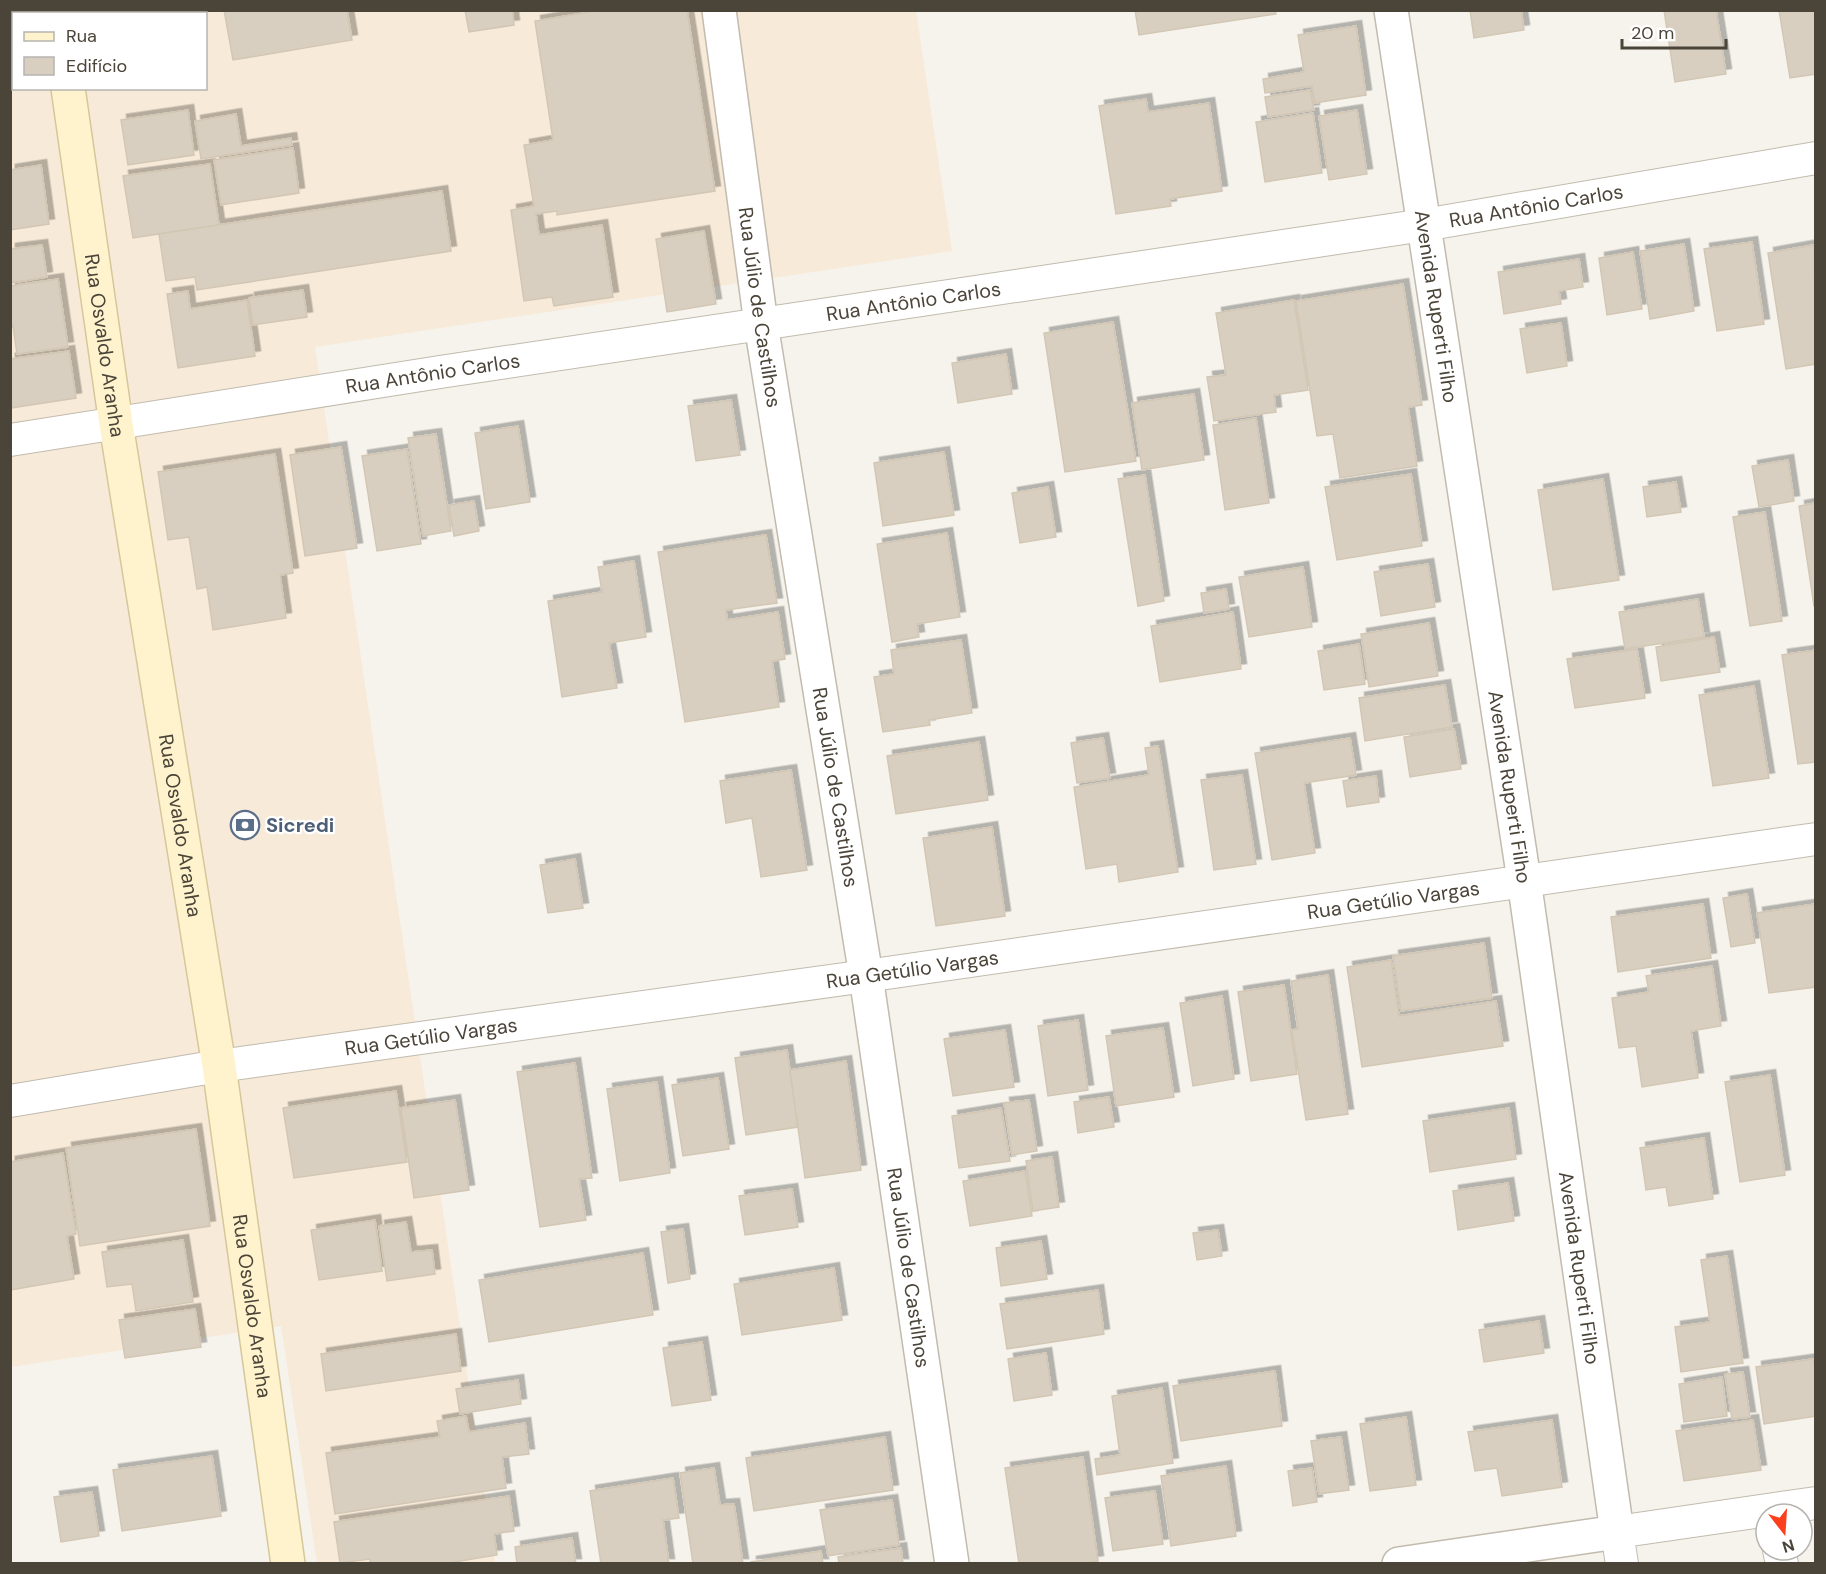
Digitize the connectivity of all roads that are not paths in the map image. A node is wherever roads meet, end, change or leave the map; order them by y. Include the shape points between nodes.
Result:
1 (719, 10) edge
2 (1391, 10) edge
3 (68, 90) edge
4 (1815, 158) edge
5 (1424, 225) junction
6 (761, 324) junction
7 (116, 424) junction
8 (10, 440) edge
9 (1815, 839) edge
10 (1524, 880) junction
11 (866, 976) junction
12 (219, 1066) junction
13 (10, 1101) edge
14 (1754, 1516) edge
15 (1619, 1548) edge
16 (288, 1563) edge
17 (952, 1563) edge
18 (1399, 1563) edge

1 - 6 street, Rua Júlio de Castilhos
2 - 5 street, Avenida Ruperti Filho
3 - 7 main road, Rua Osvaldo Aranha
4 - 5 street, Rua Antônio Carlos
5 - 6 street, Rua Antônio Carlos
5 - 10 street, Avenida Ruperti Filho
6 - 7 street, Rua Antônio Carlos
6 - 11 street, Rua Júlio de Castilhos
7 - 8 street, Rua Antônio Carlos
7 - 12 main road, Rua Osvaldo Aranha
9 - 10 street, Rua Getúlio Vargas
10 - 11 street, Rua Getúlio Vargas
10 - 15 street, Avenida Ruperti Filho
11 - 12 street, Rua Getúlio Vargas
11 - 17 street, Rua Júlio de Castilhos
12 - 13 street, Rua Getúlio Vargas
12 - 16 main road, Rua Osvaldo Aranha
14 - 15 street
15 - 18 street

